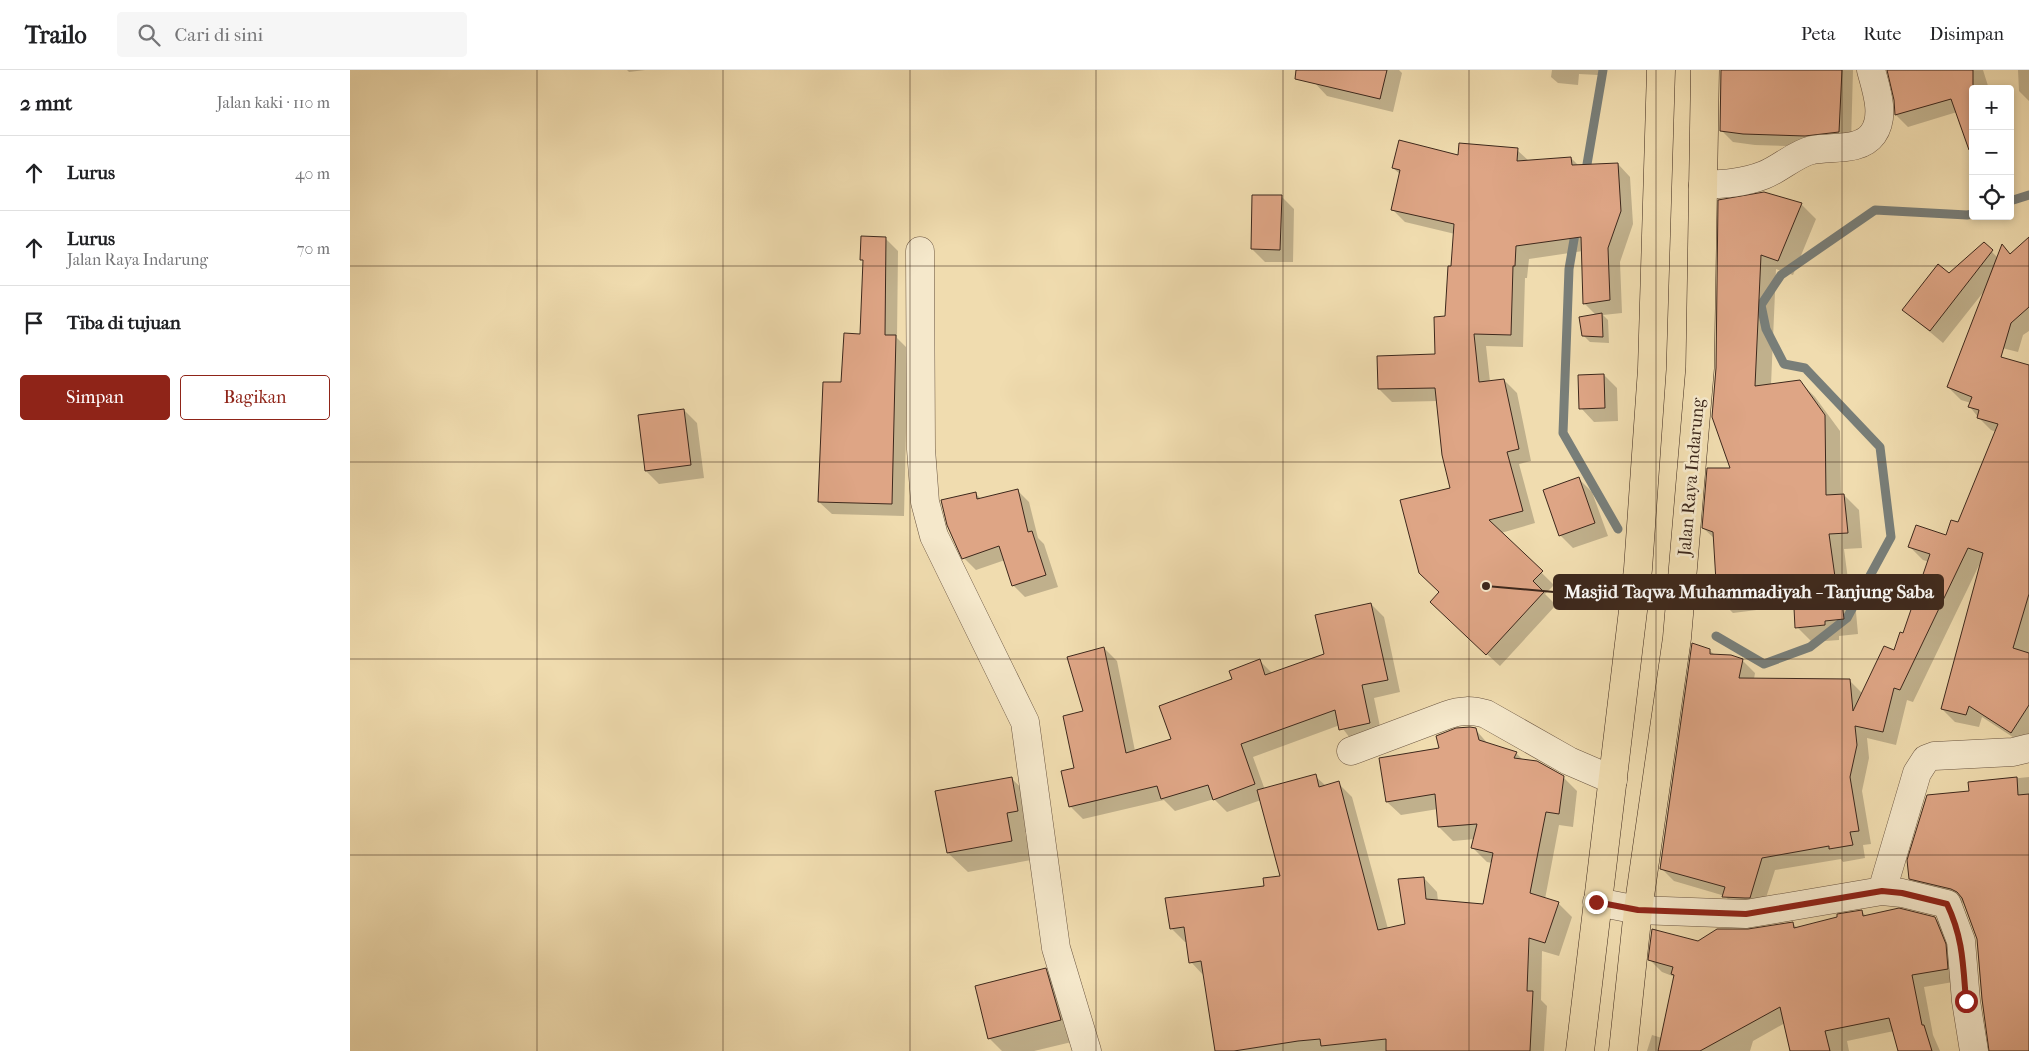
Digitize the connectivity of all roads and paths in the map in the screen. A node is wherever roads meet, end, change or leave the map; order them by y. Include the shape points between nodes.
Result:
1 (1661, 70) edge
2 (1705, 70) edge
3 (1871, 70) edge
4 (1703, 185) junction
5 (920, 251) dead end
6 (2029, 748) edge
7 (1351, 751) dead end
8 (1613, 780) junction
9 (1882, 891) junction
10 (1596, 902) junction
11 (1638, 910) junction
12 (1087, 1051) edge
13 (1580, 1051) edge
14 (1623, 1051) edge
15 (1974, 1051) edge

1 - 8 highway via 1652,369 1638,569
2 - 4 highway, Jalan Raya Indarung
3 - 4 street via 1879,100 1879,122 1866,141 1839,148 1811,150 1764,175 1735,183
4 - 11 highway, Jalan Raya Indarung via 1700,368 1677,638
5 - 12 street via 925,502 934,536 1025,722 1056,948
6 - 9 street via 1926,759 1917,773
7 - 8 street via 1461,710 1473,710 1486,714 1568,761
8 - 10 highway
9 - 11 street via 1746,914
9 - 15 street via 1947,904 1961,940
10 - 11 street
10 - 13 highway
11 - 14 highway, Jalan Raya Indarung

